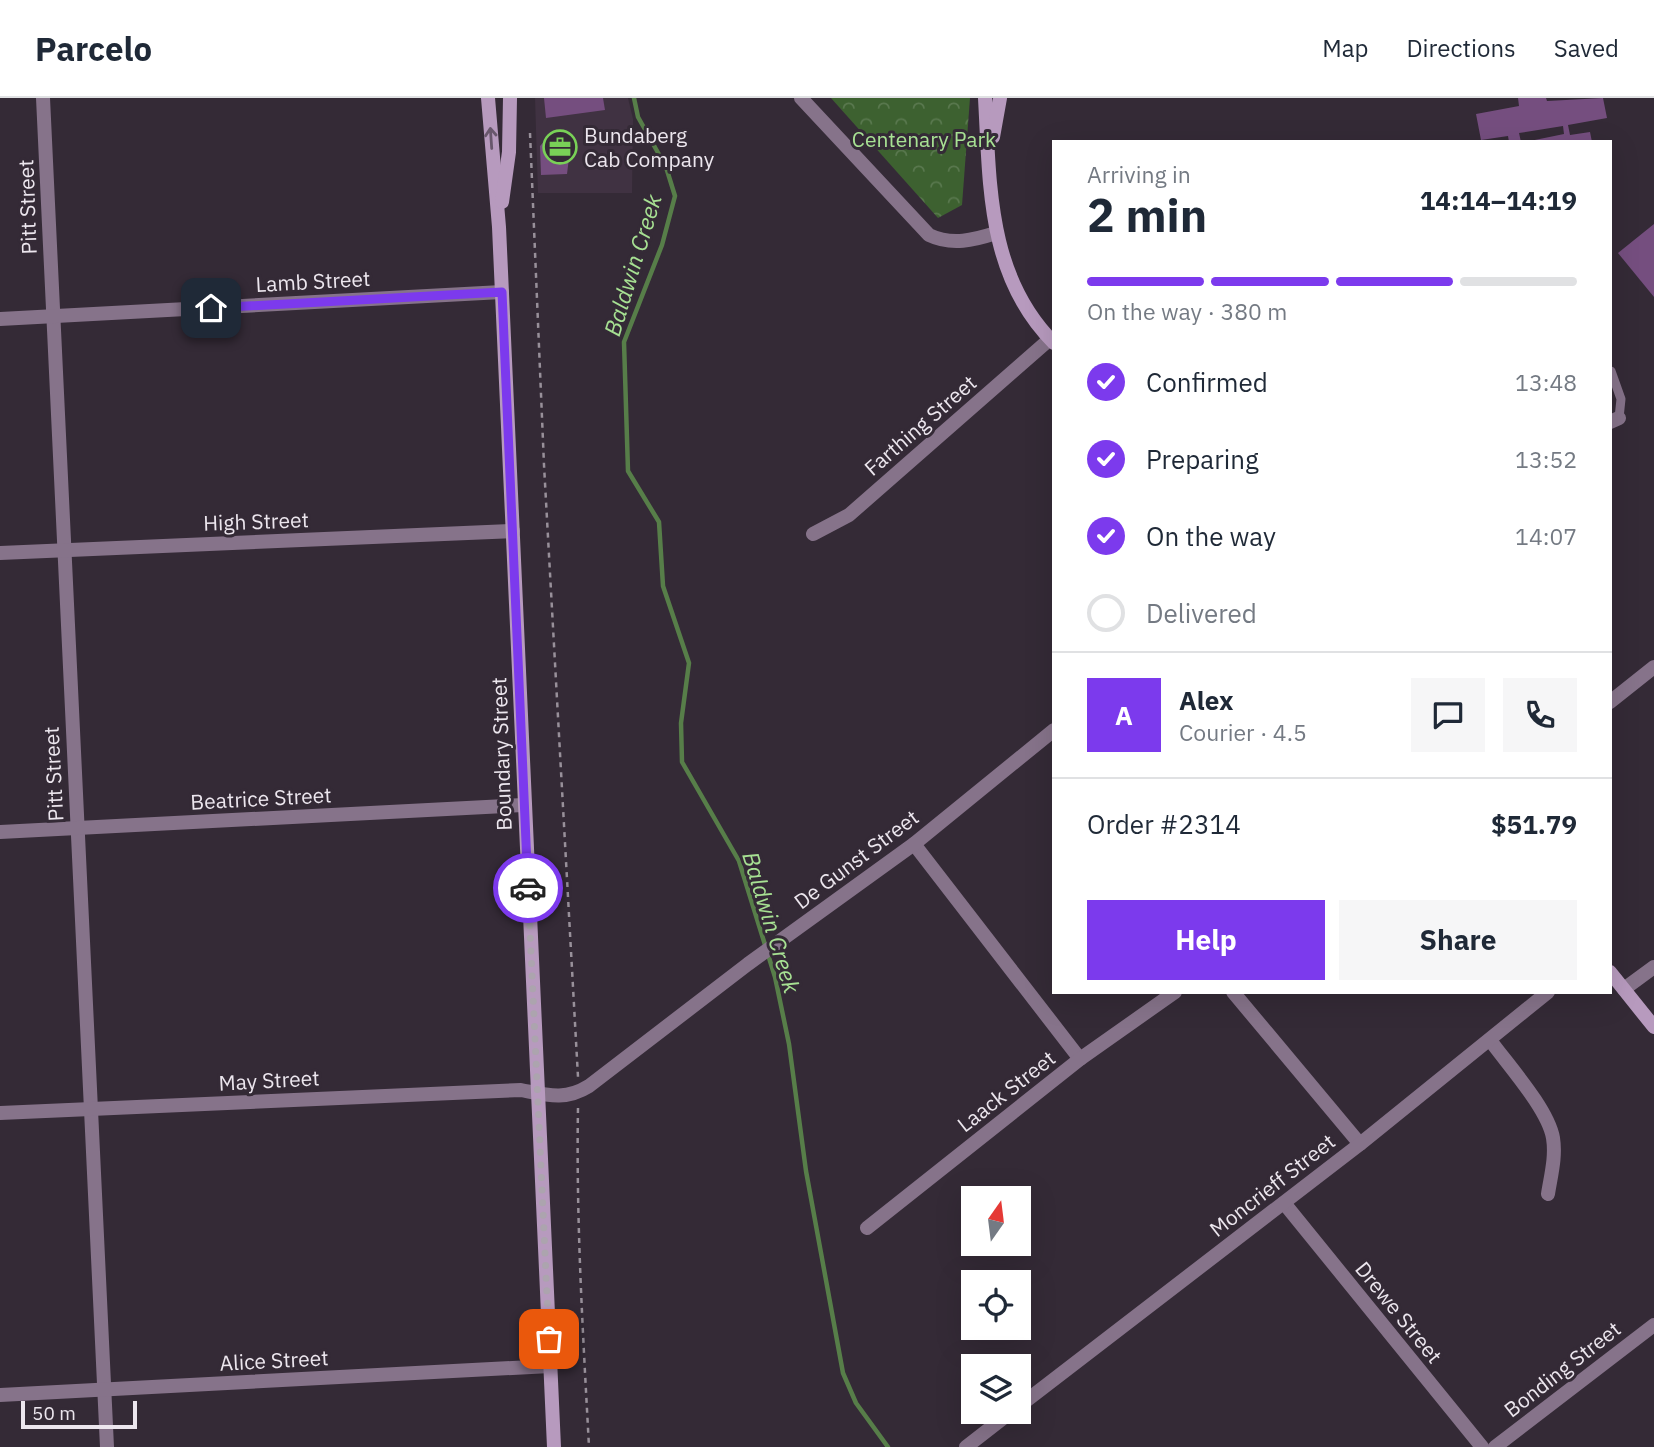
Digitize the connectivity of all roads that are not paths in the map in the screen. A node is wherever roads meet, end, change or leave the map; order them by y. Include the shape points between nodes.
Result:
1 (43, 98) edge
2 (488, 98) edge
3 (510, 98) edge
4 (801, 98) edge
5 (985, 98) edge
6 (1000, 98) edge
7 (989, 159) junction
8 (499, 228) junction
9 (996, 233) junction
10 (502, 292) junction
11 (52, 316) junction
12 (0, 319) edge
13 (1052, 341) edge
14 (1612, 374) edge
15 (1615, 420) edge
16 (513, 531) junction
17 (813, 534) dead end
18 (63, 550) junction
19 (0, 553) edge
20 (1654, 667) edge
21 (1612, 700) edge
22 (1052, 732) edge
23 (523, 805) junction
24 (77, 829) junction
25 (0, 832) edge
26 (914, 844) junction
27 (1654, 967) edge
28 (1612, 974) edge
29 (1624, 989) junction
30 (1172, 994) edge
31 (1235, 994) edge
32 (1546, 994) edge
33 (1654, 1027) edge
34 (1490, 1040) junction
35 (1080, 1059) junction
36 (539, 1094) junction
37 (90, 1109) junction
38 (0, 1113) edge
39 (1360, 1144) junction
40 (1548, 1194) dead end
41 (1284, 1203) junction
42 (867, 1228) dead end
43 (1654, 1325) edge
44 (550, 1366) junction
45 (104, 1390) junction
46 (0, 1395) edge
47 (1031, 1397) edge
48 (996, 1424) edge
49 (107, 1447) edge
50 (554, 1447) edge
51 (966, 1447) edge
52 (1482, 1447) edge
53 (1495, 1447) edge

1 - 11 street, Pitt Street
8 -> 2 street, Boundary Street
3 - 8 street, Boundary Street via 509,152
4 - 9 street via 929,235 950,241
5 - 7 street
6 - 7 street
7 - 9 street
8 - 10 street, Boundary Street
9 - 13 street via 1013,281
10 - 11 street, Lamb Street
10 - 16 street, Boundary Street
11 - 12 street, Lamb Street
11 - 18 street, Pitt Street
13 - 17 street, Farthing Street via 849,515
14 - 15 lane via 1621,399
16 - 18 street, High Street
16 - 23 street, Boundary Street
18 - 19 street, High Street
18 - 24 street, Pitt Street
20 - 21 street
22 - 26 street, De Gunst Street
23 - 24 street, Beatrice Street
23 - 36 street, Boundary Street
24 - 25 street, Beatrice Street
24 - 37 street, Pitt Street
26 - 35 street
26 - 36 street, De Gunst Street via 589,1086 571,1096
27 - 29 street
28 - 29 street
29 - 33 street
30 - 35 street, Laack Street
31 - 39 street
32 - 34 street, Moncrieff Street
34 - 39 street, Moncrieff Street
34 - 40 street via 1552,1136 1554,1158
35 - 42 street, Laack Street
36 - 37 street, May Street via 521,1090
36 - 44 street, Boundary Street
37 - 38 street, May Street
37 - 45 street, Pitt Street
39 - 41 street, Moncrieff Street
41 - 47 street, Moncrieff Street
41 - 52 street, Drewe Street
43 - 53 street, Bonding Street
44 - 45 street, Alice Street
44 - 50 street, Boundary Street
45 - 46 street, Alice Street
45 - 49 street, Pitt Street
48 - 51 street

